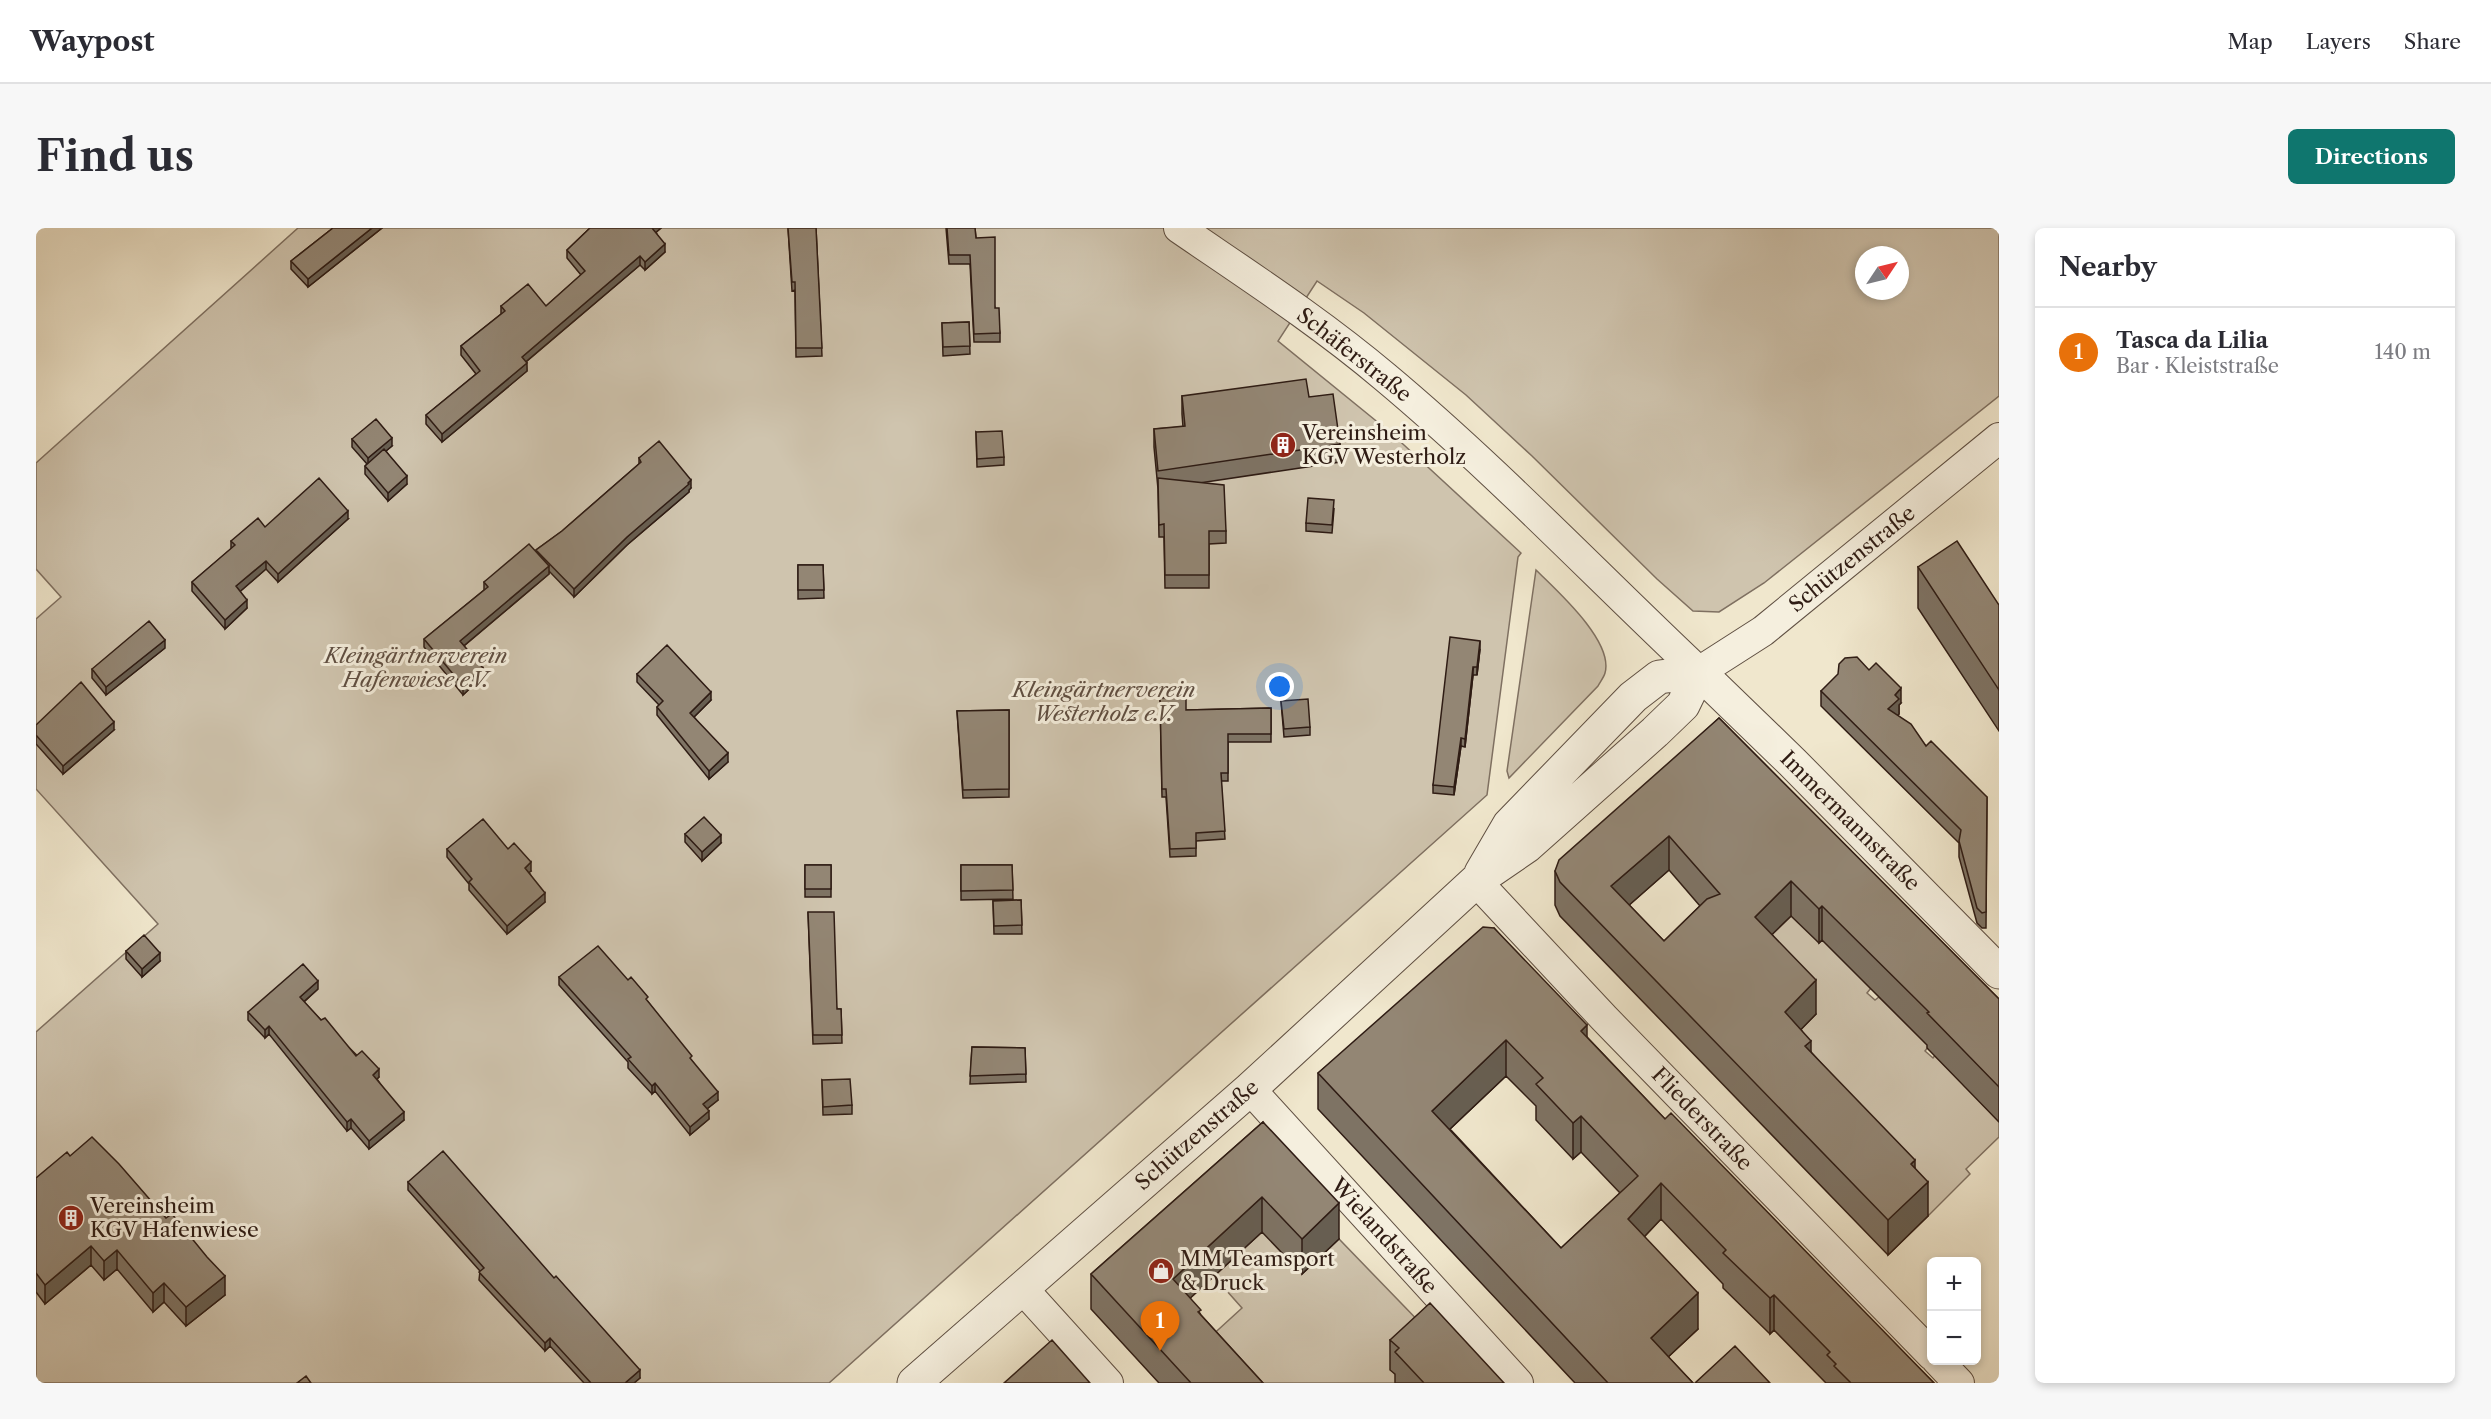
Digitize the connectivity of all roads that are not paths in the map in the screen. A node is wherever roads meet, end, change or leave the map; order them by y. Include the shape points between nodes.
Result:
1 (1179, 228) edge
2 (1999, 438) edge
3 (1699, 672) junction
4 (1476, 881) junction
5 (1999, 972) edge
6 (1250, 1089) junction
7 (1022, 1288) junction
8 (1927, 1350) edge
9 (1942, 1365) edge
10 (915, 1383) edge
11 (1108, 1383) edge
12 (1518, 1383) edge
13 (1959, 1383) edge

1 - 3 street, Schäferstraße via 1330,332 1399,389
2 - 3 street, Schützenstraße via 1763,631
3 - 4 street, Schützenstraße via 1659,677 1633,697 1509,825
3 - 5 street, Immermannstraße
4 - 6 street, Schützenstraße
4 - 8 street, Fliederstraße
6 - 7 street, Schützenstraße
6 - 12 street, Wielandstraße
7 - 10 street, Schützenstraße
7 - 11 street
9 - 13 street

